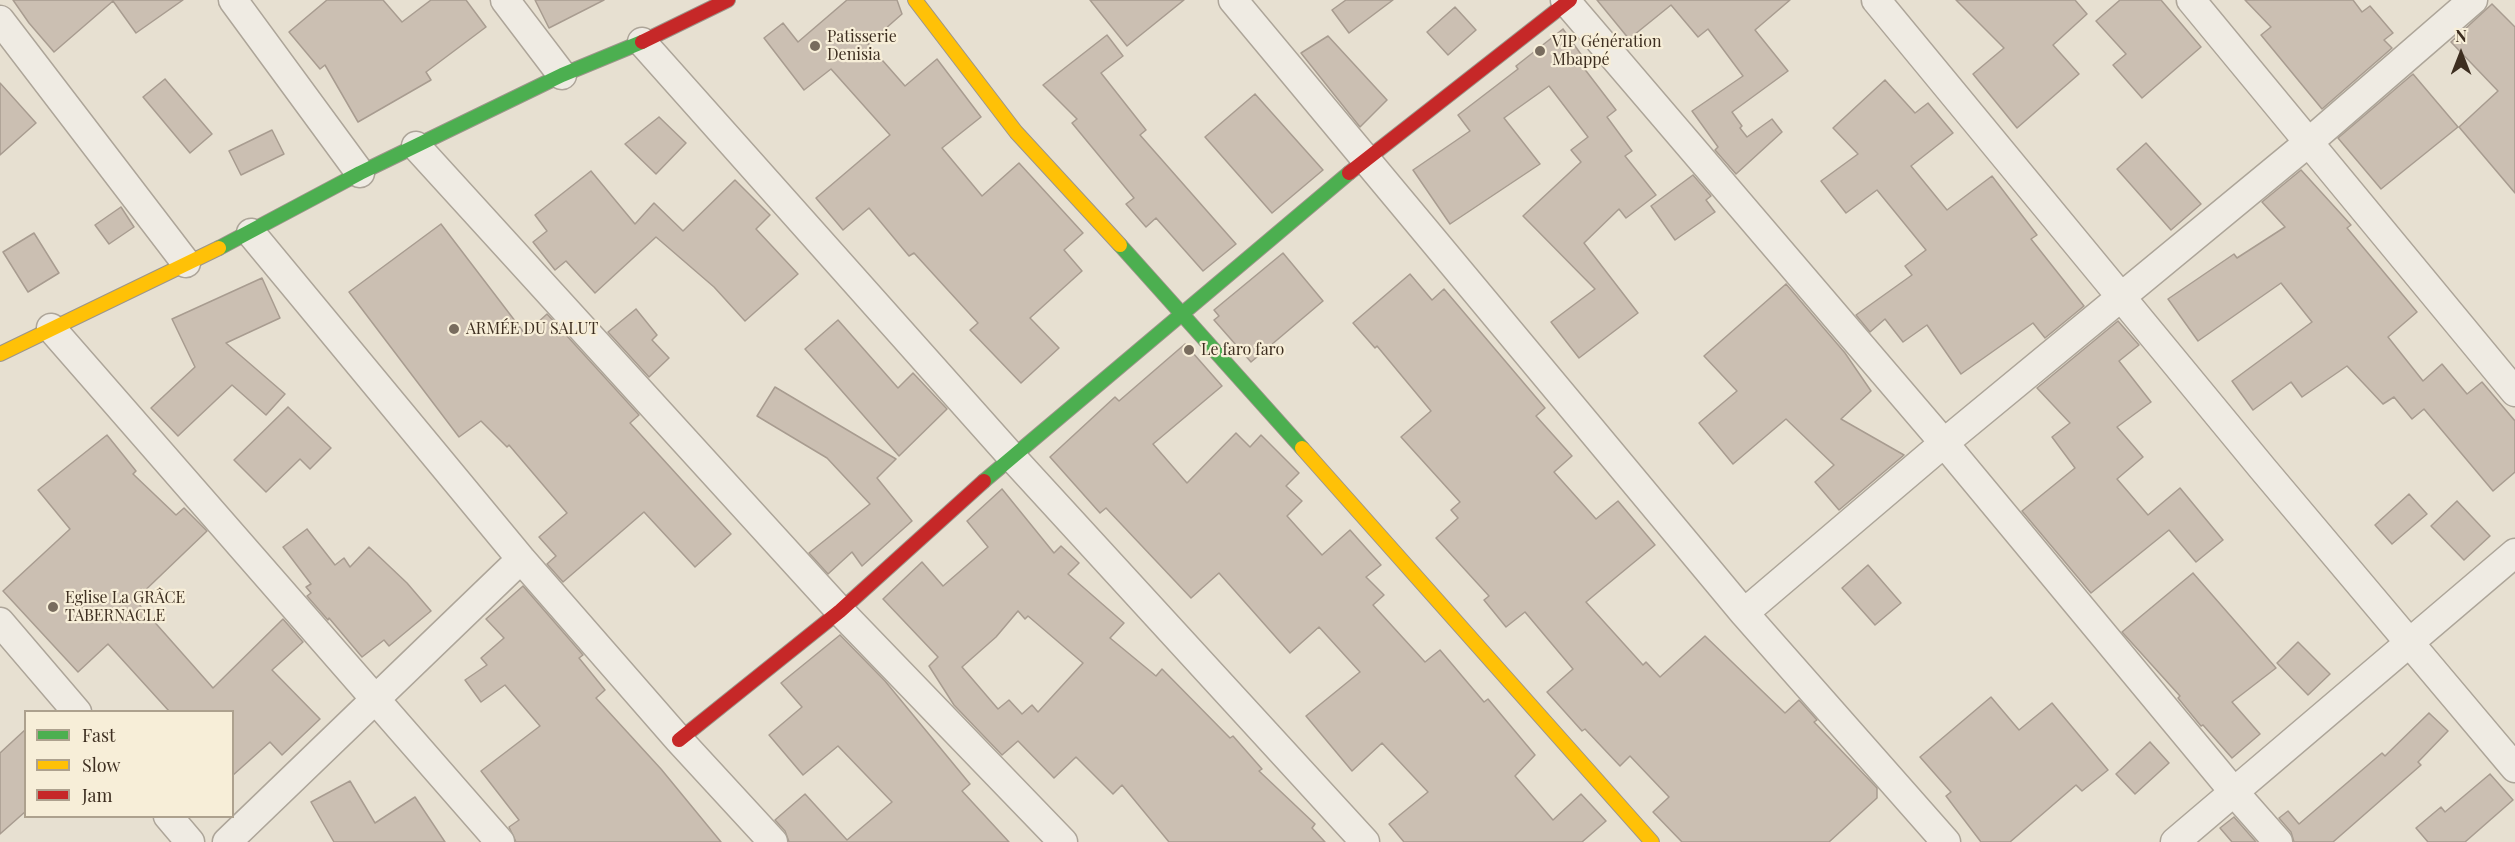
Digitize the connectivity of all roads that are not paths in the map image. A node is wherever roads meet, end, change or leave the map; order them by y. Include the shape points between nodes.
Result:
1 (233, 0) edge
2 (505, 0) edge
3 (728, 0) edge
4 (915, 0) edge
5 (1233, 0) edge
6 (1876, 0) edge
7 (2191, 0) edge
8 (2473, 0) edge
9 (1567, 1) edge
10 (0, 20) edge
11 (642, 42) junction
12 (562, 75) junction
13 (2309, 142) junction
14 (417, 146) junction
15 (1366, 159) junction
16 (360, 173) junction
17 (251, 233) junction
18 (186, 263) junction
19 (2121, 296) junction
20 (1183, 314) junction
21 (51, 328) junction
22 (2, 350) edge
23 (2515, 392) edge
24 (1944, 443) junction
25 (1011, 456) junction
26 (2515, 552) edge
27 (521, 559) junction
28 (840, 611) junction
29 (1744, 613) junction
30 (0, 622) edge
31 (2410, 642) junction
32 (376, 698) junction
33 (76, 710) edge
34 (679, 740) junction
35 (2515, 768) edge
36 (2234, 792) junction
37 (170, 818) edge
38 (190, 842) edge
39 (227, 842) edge
40 (500, 842) edge
41 (773, 842) edge
42 (1063, 842) edge
43 (1365, 842) edge
44 (1652, 842) edge
45 (1946, 842) edge
46 (2175, 842) edge
47 (2278, 842) edge

1 - 16 street
2 - 12 street
3 - 11 main road
4 - 20 main road via 1016,132
5 - 15 street
6 - 19 street
7 - 13 street
8 - 13 street
9 - 15 main road
9 - 24 street
10 - 18 street
11 - 12 main road
11 - 25 street
12 - 14 main road
13 - 19 street
13 - 23 street
14 - 16 main road
14 - 28 street
15 - 20 main road
15 - 29 street
16 - 17 main road
17 - 18 main road
17 - 27 street
18 - 21 main road
19 - 24 street
19 - 31 street
20 - 25 main road
20 - 44 main road
21 - 22 main road
21 - 32 street
24 - 29 street
24 - 36 street
25 - 28 main road
25 - 43 street
26 - 31 street
27 - 32 street
27 - 34 street
28 - 34 main road
28 - 42 street
29 - 45 street
30 - 33 street
31 - 35 street
31 - 36 street
32 - 39 street
32 - 40 street
34 - 41 street
36 - 46 street
36 - 47 street
37 - 38 street

